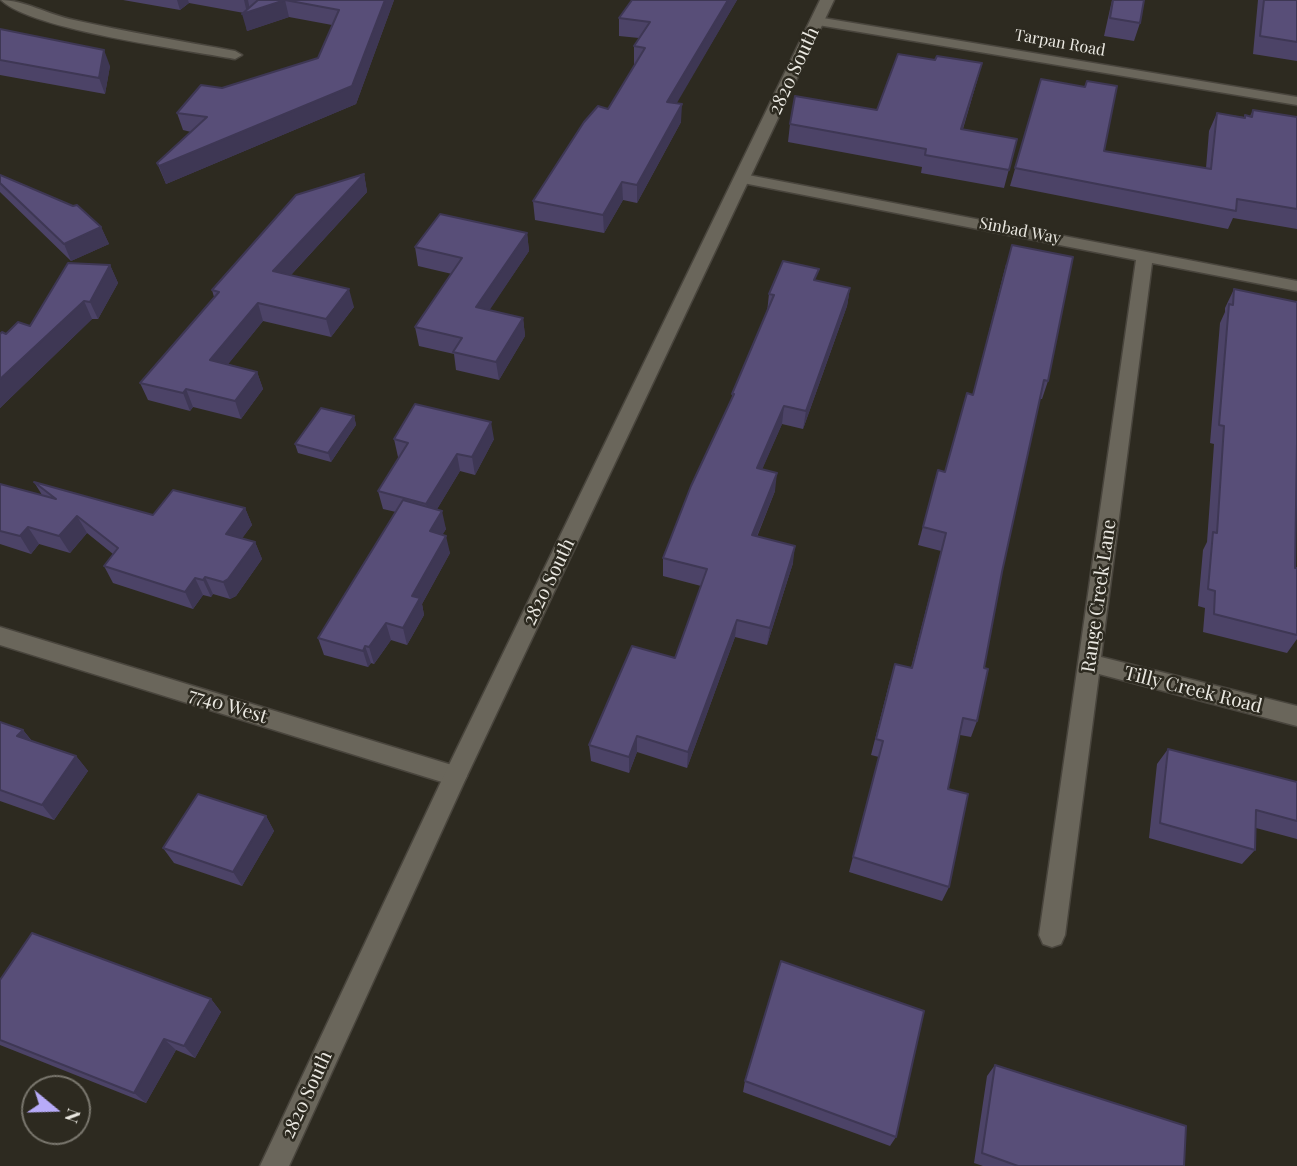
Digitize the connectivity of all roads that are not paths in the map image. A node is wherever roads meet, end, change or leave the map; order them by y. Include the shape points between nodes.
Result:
1 (8, 0) edge
2 (827, 0) edge
3 (817, 20) junction
4 (235, 55) dead end
5 (1297, 101) edge
6 (743, 178) junction
7 (1145, 256) junction
8 (1297, 286) edge
9 (0, 636) edge
10 (1090, 663) junction
11 (1297, 716) edge
12 (455, 776) junction
13 (1052, 935) dead end
14 (274, 1166) edge

1 - 4 street via 34,14 72,24
2 - 3 street, 2820 South
3 - 5 street, Tarpan Road
3 - 6 street, 2820 South
6 - 7 street, Sinbad Way
6 - 12 street, 2820 South
7 - 8 street, Sinbad Way
7 - 10 street, Range Creek Lane
9 - 12 street, 7740 West
10 - 11 street, Tilly Creek Road
10 - 13 street, Range Creek Lane
12 - 14 street, 2820 South

